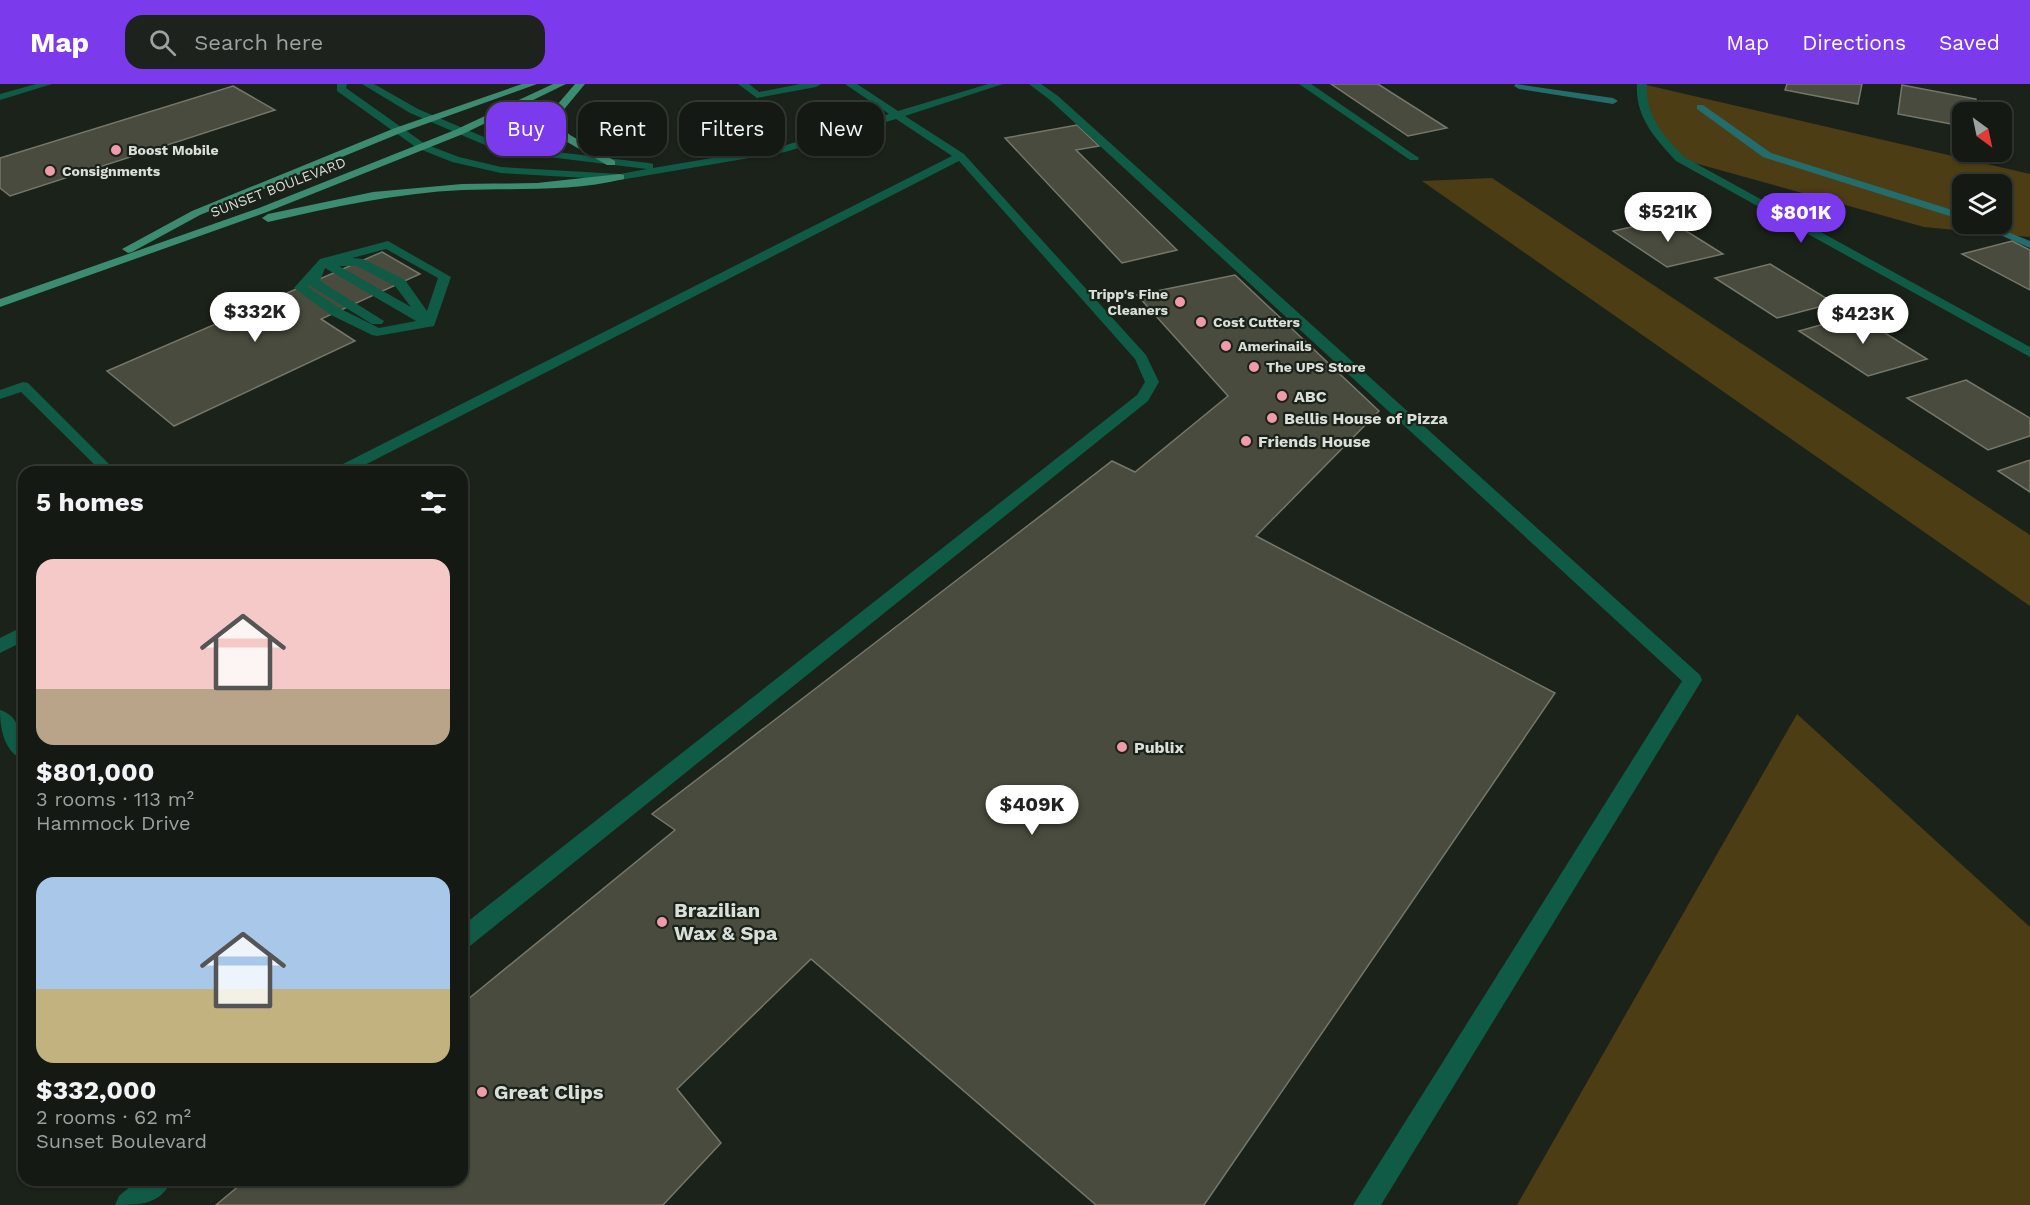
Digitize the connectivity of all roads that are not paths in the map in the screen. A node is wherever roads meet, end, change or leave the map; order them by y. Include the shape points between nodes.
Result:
1 (47, 84) edge
2 (342, 84) edge
3 (367, 84) edge
4 (532, 84) edge
5 (561, 84) edge
6 (580, 84) edge
7 (743, 84) edge
8 (816, 84) edge
9 (850, 84) edge
10 (998, 84) edge
11 (1034, 84) edge
12 (1304, 84) edge
13 (1642, 84) edge
14 (0, 98) edge
15 (899, 116) junction
16 (432, 118) junction
17 (399, 130) junction
18 (459, 132) junction
19 (421, 146) junction
20 (960, 156) junction
21 (1414, 158) dead end
22 (611, 163) junction
23 (672, 168) junction
24 (620, 177) junction
25 (134, 257) junction
26 (324, 262) junction
27 (84, 273) junction
28 (0, 303) edge
29 (429, 323) junction
30 (2030, 353) edge
31 (0, 395) edge
32 (104, 466) edge
33 (352, 466) edge
34 (18, 636) edge
35 (0, 646) edge
36 (0, 717) edge
37 (18, 743) edge
38 (468, 934) edge
39 (152, 1186) edge
40 (128, 1205) edge
41 (1366, 1205) edge

1 - 14 street
2 - 17 street via 341,89
3 - 16 street
4 - 16 main road
5 - 18 main road, SUNSET BOULEVARD
6 - 22 main road via 556,112 553,125
7 - 8 street via 757,95
9 - 15 street
10 - 15 street
11 - 41 street via 1060,103 1693,680
12 - 21 street
13 - 30 street via 1640,98 1652,128 1680,159
15 - 20 street
15 - 23 street via 785,149
16 - 17 main road
16 - 18 street
17 - 19 street
17 - 27 main road via 196,213
18 - 19 main road, SUNSET BOULEVARD
18 - 22 street via 503,149
19 - 24 street via 456,160 501,170
19 - 25 main road, SUNSET BOULEVARD
20 - 33 street
20 - 38 street via 1141,358 1152,382 1143,398
22 - 23 street
23 - 24 street
24 - 25 main road via 373,195 281,214
25 - 27 main road, SUNSET BOULEVARD
26 - 29 street
26 - 29 street via 358,262 400,283
26 - 29 street via 300,288 336,312 377,332
26 - 29 street via 388,245 445,277
27 - 28 main road, SUNSET BOULEVARD
31 - 32 street via 23,386
34 - 35 street
36 - 37 street
39 - 40 street

